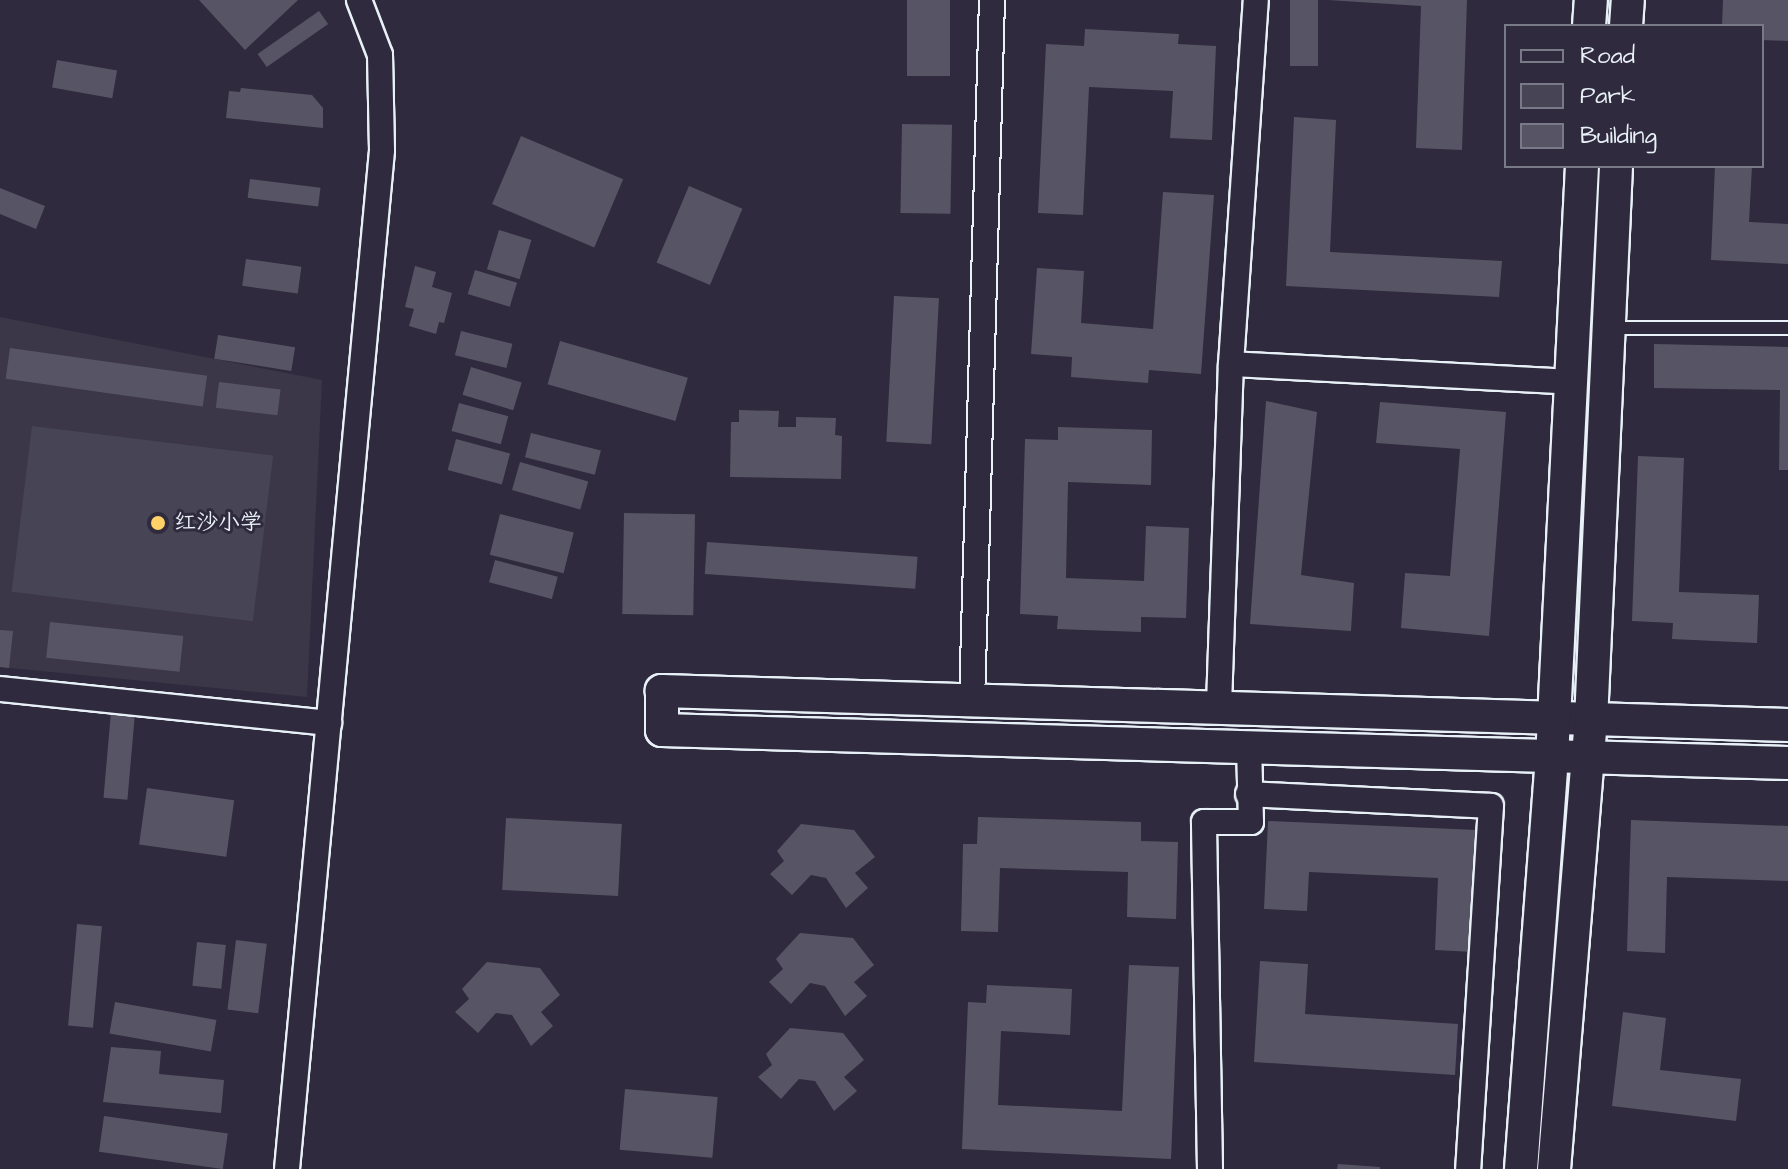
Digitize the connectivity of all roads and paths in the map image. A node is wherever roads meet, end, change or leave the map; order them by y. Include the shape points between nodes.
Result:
1 (359, 0) edge
2 (992, 0) edge
3 (1256, 0) edge
4 (1591, 0) edge
5 (1628, 0) edge
6 (1589, 24) edge
7 (1626, 24) edge
8 (1582, 168) edge
9 (1616, 168) edge
10 (1605, 328) junction
11 (1788, 328) edge
12 (1231, 364) junction
13 (1570, 382) junction
14 (0, 689) edge
15 (972, 702) junction
16 (1219, 705) junction
17 (1553, 720) junction
18 (1591, 721) junction
19 (329, 723) junction
20 (1788, 725) edge
21 (1249, 747) junction
22 (1552, 758) junction
23 (1585, 759) junction
24 (1788, 763) edge
25 (1248, 794) junction
26 (287, 1169) edge
27 (1210, 1169) edge
28 (1468, 1169) edge
29 (1521, 1169) edge
30 (1554, 1169) edge

1 - 19 street via 380,55 382,150
2 - 15 street
3 - 12 street
4 - 6 street
5 - 7 street
8 - 13 street
9 - 10 street
10 - 11 lane
10 - 18 street
12 - 13 street
12 - 16 street
13 - 17 street
14 - 19 street
15 - 16 street
15 - 21 street via 662,691 662,730
16 - 17 street
17 - 18 street
17 - 22 street
18 - 20 street
18 - 23 street
19 - 26 street
21 - 22 street
21 - 25 street
22 - 23 street
22 - 29 street
23 - 24 street
23 - 30 street
25 - 27 street via 1251,822 1204,822
25 - 28 street via 1491,806

